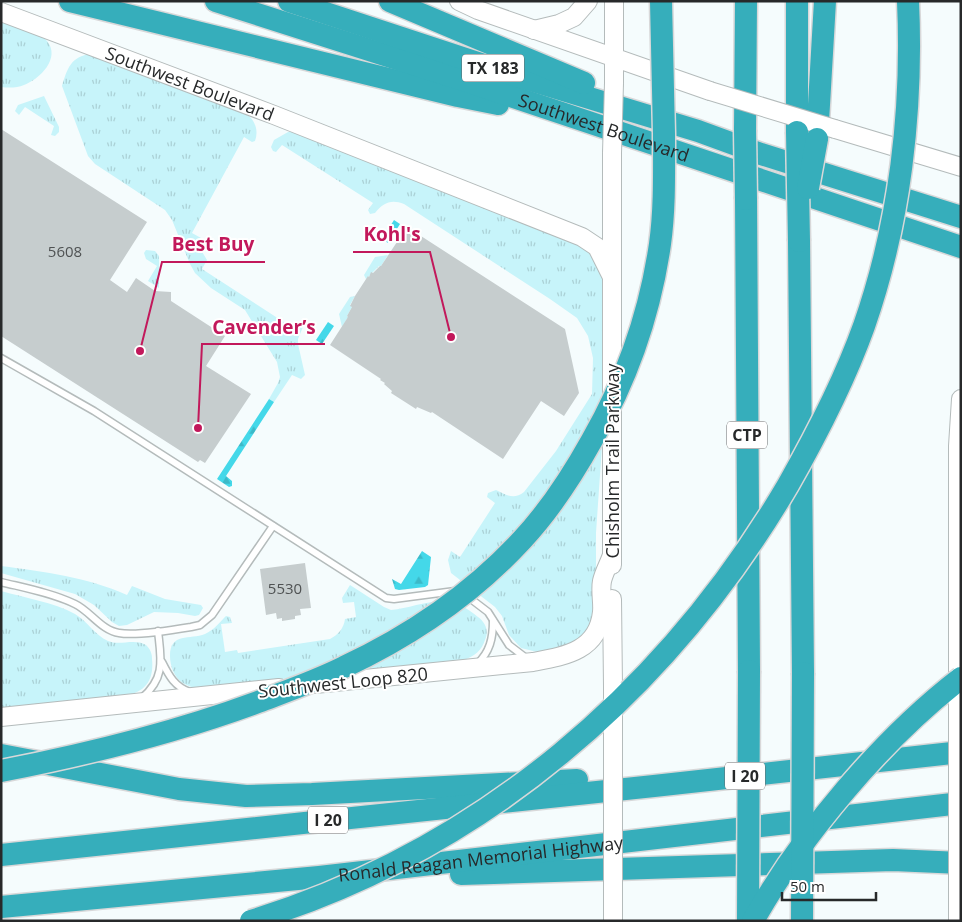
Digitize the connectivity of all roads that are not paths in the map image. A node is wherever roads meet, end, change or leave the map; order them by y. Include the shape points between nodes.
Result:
1 (70, 1) edge
2 (216, 1) edge
3 (289, 1) edge
4 (390, 1) edge
5 (459, 1) edge
6 (588, 1) edge
7 (614, 1) edge
8 (661, 1) edge
9 (746, 1) edge
10 (797, 1) edge
11 (825, 1) edge
12 (908, 1) edge
13 (1, 12) edge
14 (534, 30) junction
15 (615, 58) junction
16 (589, 123) junction
17 (698, 131) junction
18 (816, 133) junction
19 (961, 167) edge
20 (961, 217) edge
21 (961, 248) edge
22 (612, 277) junction
23 (1, 358) edge
24 (961, 399) edge
25 (273, 526) junction
26 (612, 555) junction
27 (1, 582) edge
28 (493, 620) junction
29 (158, 631) junction
30 (162, 661) junction
31 (533, 662) junction
32 (471, 669) junction
33 (959, 678) edge
34 (206, 696) junction
35 (132, 704) junction
36 (1, 717) edge
37 (961, 752) edge
38 (1, 755) edge
39 (1, 772) edge
40 (654, 786) junction
41 (961, 803) edge
42 (1, 854) edge
43 (893, 860) junction
44 (961, 863) edge
45 (961, 872) edge
46 (319, 877) junction
47 (1, 908) edge
48 (252, 921) edge
49 (613, 921) edge
50 (748, 921) edge
51 (753, 921) edge
52 (802, 921) edge
53 (958, 921) edge

1 - 16 highway via 458,96
2 - 16 highway, Southwest Boulevard / TX 183
3 - 17 highway, Southwest Boulevard / TX 183
4 - 17 highway
5 - 14 main road
6 - 14 main road via 574,17
7 - 15 main road, Chisholm Trail Parkway
8 - 39 highway, bridge via 664,203 648,303 629,362 608,411 569,479 538,521 501,561 436,614 342,669 177,730 96,752
9 - 50 highway, CTP, bridge
10 - 18 highway
11 - 18 highway
12 - 48 highway, bridge via 904,141 893,216 874,295 852,359 814,438 736,566 689,627 634,688 573,744 511,792 447,834 378,871
13 - 22 main road, Southwest Boulevard via 274,115 582,237 597,247
14 - 15 main road
15 - 18 main road, bridge
15 - 22 main road, Chisholm Trail Parkway, bridge
16 - 21 highway, Southwest Boulevard / TX 183
17 - 20 highway, Southwest Boulevard / TX 183
18 - 19 main road
18 - 52 highway, bridge via 799,241
22 - 26 main road, Chisholm Trail Parkway
23 - 25 lane via 94,410
24 - 33 main road via 958,446
25 - 28 lane via 386,598 452,590 488,612
25 - 29 lane via 206,621 191,627
26 - 31 main road, Southwest Loop 820 via 602,582 602,612 592,639 567,655
26 - 49 main road, Chisholm Trail Parkway, bridge
27 - 29 lane via 76,604 117,633
28 - 31 lane via 509,645
28 - 32 lane via 490,646
29 - 30 lane
30 - 34 lane via 177,686
30 - 35 lane via 154,686
31 - 32 main road, Southwest Loop 820
32 - 34 main road, Southwest Loop 820
33 - 51 highway, bridge via 902,731 832,806 781,875
33 - 53 main road, bridge
34 - 35 main road, Southwest Loop 820
35 - 36 main road, Southwest Loop 820
37 - 40 highway, I 20
38 - 40 highway via 171,788 246,796 622,778
40 - 42 highway, I 20
41 - 46 highway, Ronald Reagan Memorial Highway
43 - 44 highway
43 - 45 highway
43 - 46 highway via 457,874 364,884
46 - 47 highway, Ronald Reagan Memorial Highway

